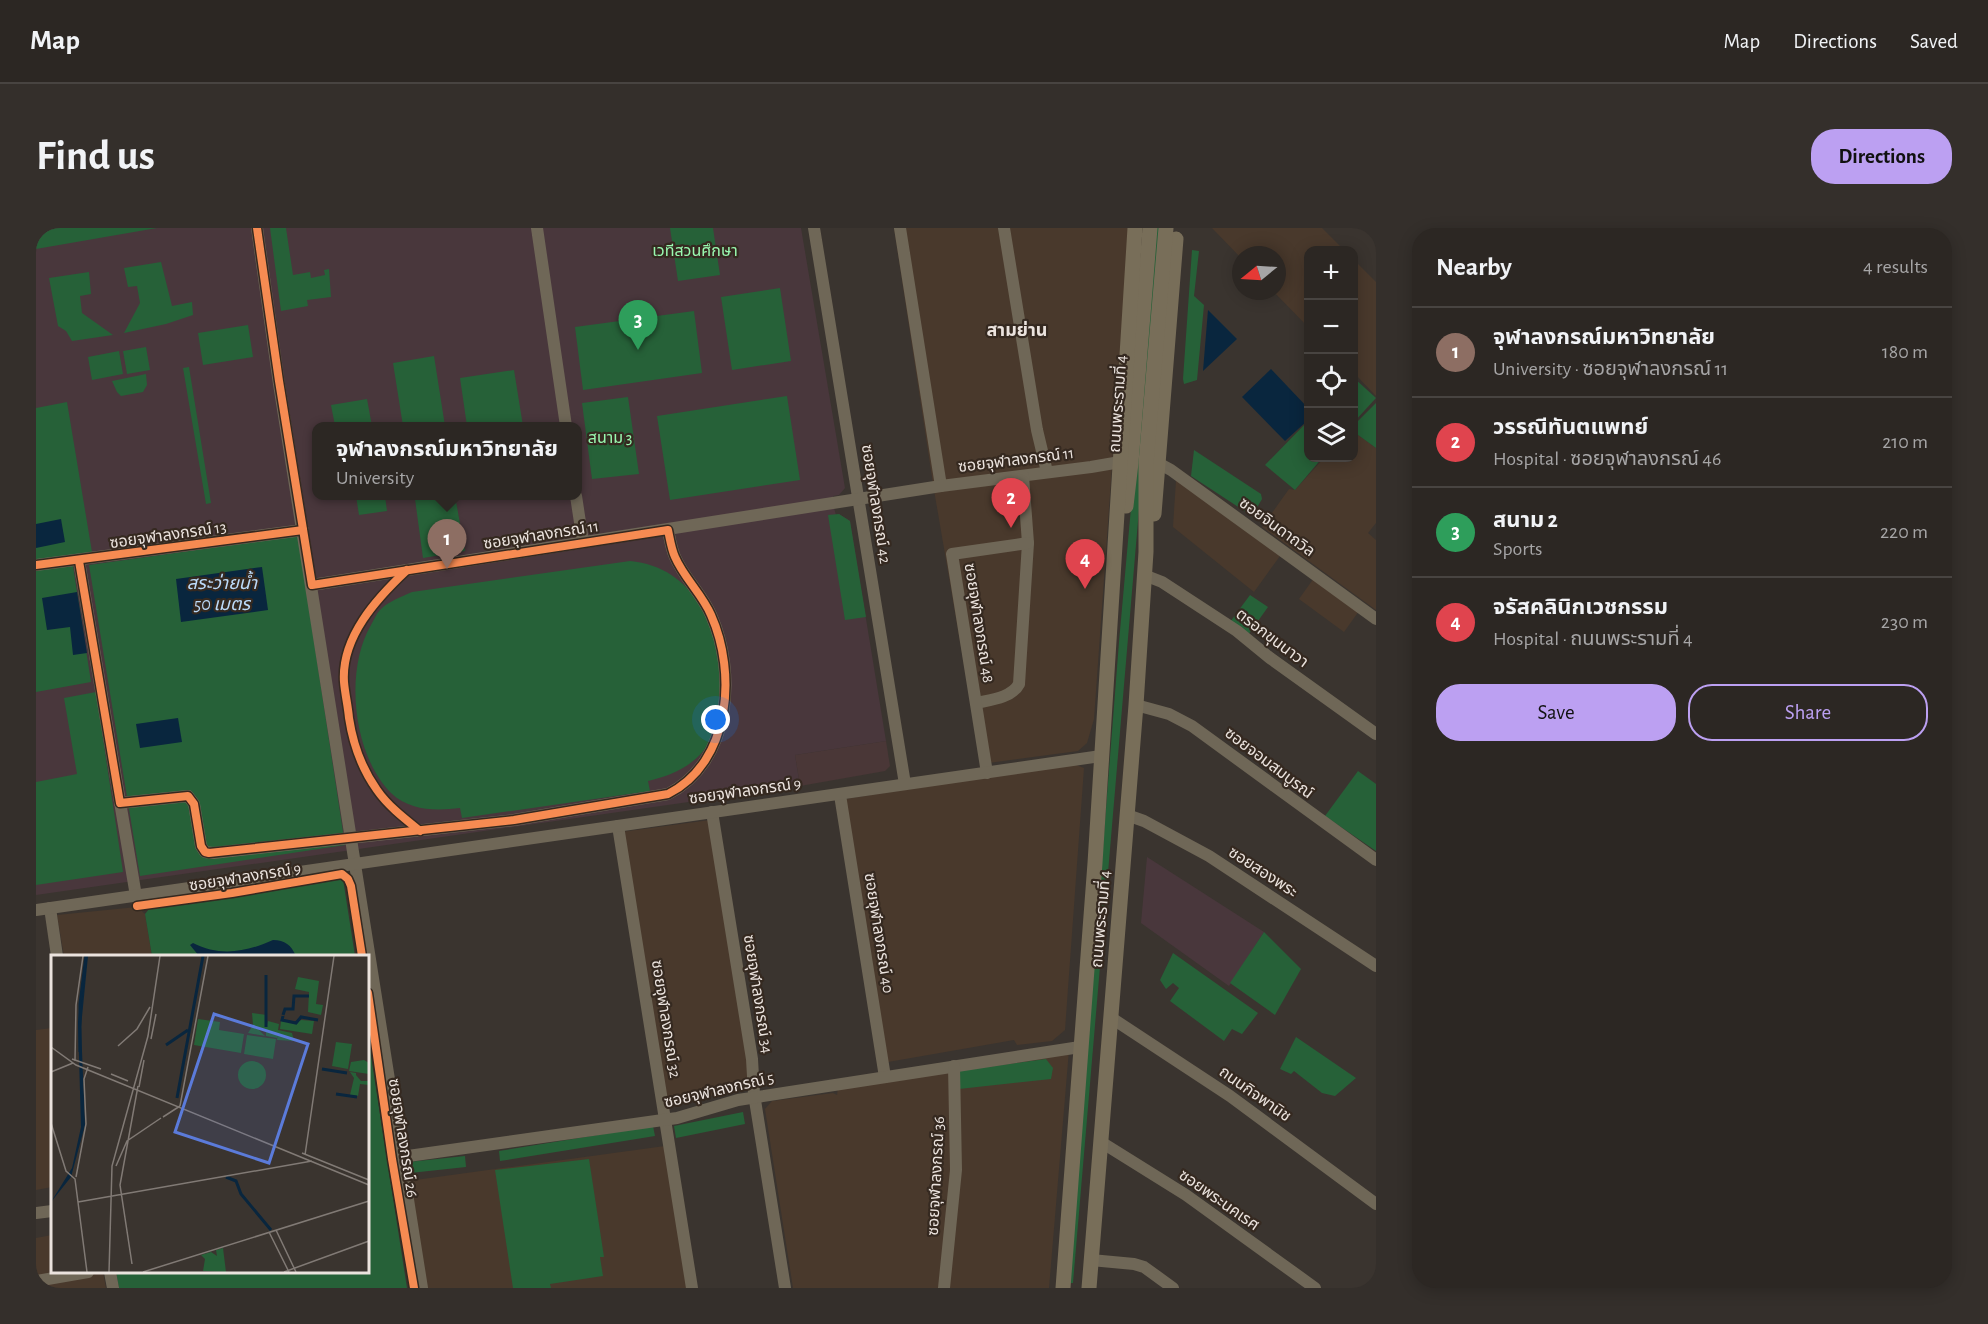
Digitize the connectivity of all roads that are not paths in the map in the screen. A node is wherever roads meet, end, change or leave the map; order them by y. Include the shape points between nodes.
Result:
1 (257, 228) edge
2 (537, 228) edge
3 (814, 228) edge
4 (900, 228) edge
5 (1004, 228) edge
6 (1135, 228) edge
7 (1150, 228) edge
8 (1166, 228) edge
9 (1176, 228) edge
10 (1144, 387) junction
11 (565, 422) edge
12 (1120, 462) junction
13 (1158, 463) junction
14 (1047, 472) junction
15 (1023, 476) junction
16 (941, 486) junction
17 (577, 500) edge
18 (858, 500) junction
19 (303, 530) junction
20 (668, 530) junction
21 (583, 543) junction
22 (1028, 543) junction
23 (1146, 552) junction
24 (79, 561) junction
25 (36, 565) edge
26 (1144, 575) junction
27 (1112, 581) junction
28 (312, 585) junction
29 (1376, 619) edge
30 (976, 703) junction
31 (1136, 705) junction
32 (1376, 734) edge
33 (1101, 756) junction
34 (987, 773) junction
35 (905, 784) junction
36 (840, 795) junction
37 (120, 803) junction
38 (712, 812) junction
39 (1127, 815) junction
40 (618, 826) junction
41 (352, 839) junction
42 (1376, 860) edge
43 (356, 864) junction
44 (136, 896) junction
45 (50, 908) junction
46 (36, 910) edge
47 (57, 955) edge
48 (1376, 966) edge
49 (1110, 1017) junction
50 (1080, 1047) junction
51 (954, 1066) junction
52 (885, 1077) junction
53 (754, 1098) junction
54 (665, 1120) junction
55 (1101, 1142) junction
56 (401, 1157) junction
57 (1376, 1204) edge
58 (51, 1211) edge
59 (36, 1213) edge
60 (1091, 1260) junction
61 (82, 1273) edge
62 (110, 1273) edge
63 (36, 1281) edge
64 (113, 1288) edge
65 (422, 1288) edge
66 (692, 1288) edge
67 (785, 1288) edge
68 (944, 1288) edge
69 (1063, 1288) edge
70 (1089, 1288) edge
71 (1173, 1288) edge
72 (1315, 1288) edge

1 - 19 street, ซอยจุฬาลงกรณ์ 26
2 - 11 street
3 - 18 street, ซอยจุฬาลงกรณ์ 42
4 - 16 street
5 - 14 street
6 - 12 main road, ถนนพระรามที่ 4
7 - 10 main road, ถนนพระรามที่ 4
8 - 10 main road, ถนนพระรามที่ 4
9 - 13 main road, ถนนพระรามที่ 4
10 - 23 main road, ถนนพระรามที่ 4
10 - 27 main road, ถนนพระรามที่ 4
12 - 14 street, ซอยจุฬาลงกรณ์ 11
12 - 27 main road, ถนนพระรามที่ 4
13 - 23 main road, ถนนพระรามที่ 4
13 - 29 street, ซอยจินดาถวิล
14 - 15 street, ซอยจุฬาลงกรณ์ 11
15 - 16 street, ซอยจุฬาลงกรณ์ 11
15 - 22 street
16 - 18 street, ซอยจุฬาลงกรณ์ 11
17 - 21 street
18 - 20 street, ซอยจุฬาลงกรณ์ 11
18 - 35 street, ซอยจุฬาลงกรณ์ 42
19 - 24 street, ซอยจุฬาลงกรณ์ 13
19 - 28 street, ซอยจุฬาลงกรณ์ 26
20 - 21 street, ซอยจุฬาลงกรณ์ 11
20 - 41 street via 675,557 719,632 725,663 724,705 716,740 688,781 668,794 514,820
21 - 28 street, ซอยจุฬาลงกรณ์ 11
22 - 30 street via 1017,689
22 - 30 street, ซอยจุฬาลงกรณ์ 48 via 951,554
23 - 26 main road, ถนนพระรามที่ 4
24 - 25 street, ซอยจุฬาลงกรณ์ 13
24 - 37 street
26 - 31 main road, ถนนพระรามที่ 4
26 - 32 street, ตรอกขุนนาวา via 1162,582 1237,630
27 - 33 main road, ถนนพระรามที่ 4
28 - 41 street, ซอยจุฬาลงกรณ์ 26
30 - 34 street, ซอยจุฬาลงกรณ์ 48
31 - 39 main road, ถนนพระรามที่ 4
31 - 42 street, ซอยจอมสมบูรณ์ via 1169,714 1192,726
33 - 34 street, ซอยจุฬาลงกรณ์ 9
33 - 50 main road, ถนนพระรามที่ 4
34 - 35 street, ซอยจุฬาลงกรณ์ 9
35 - 36 street, ซอยจุฬาลงกรณ์ 9
36 - 38 street, ซอยจุฬาลงกรณ์ 9
36 - 52 street, ซอยจุฬาลงกรณ์ 40
37 - 41 street via 188,796 194,804 201,846 209,853
37 - 44 street
38 - 40 street, ซอยจุฬาลงกรณ์ 9
38 - 53 street, ซอยจุฬาลงกรณ์ 34 via 752,1059
39 - 48 street, ซอยสองพระ via 1209,856
39 - 49 main road, ถนนพระรามที่ 4
40 - 43 street, ซอยจุฬาลงกรณ์ 9
40 - 54 street, ซอยจุฬาลงกรณ์ 32
41 - 43 street, ซอยจุฬาลงกรณ์ 26
43 - 44 street, ซอยจุฬาลงกรณ์ 9
43 - 56 street, ซอยจุฬาลงกรณ์ 26
44 - 45 street, ซอยจุฬาลงกรณ์ 9
45 - 46 street, ซอยจุฬาลงกรณ์ 9
45 - 47 street
49 - 55 main road, ถนนพระรามที่ 4
49 - 57 street, ถนนกิจพานิช via 1230,1096
50 - 51 street, ซอยจุฬาลงกรณ์ 5
50 - 69 main road, ถนนพระรามที่ 4
51 - 52 street, ซอยจุฬาลงกรณ์ 5
51 - 68 street, ซอยจุฬาลงกรณ์ 36 via 956,1170
52 - 53 street, ซอยจุฬาลงกรณ์ 5
53 - 54 street, ซอยจุฬาลงกรณ์ 5
53 - 67 street, ซอยจุฬาลงกรณ์ 34
54 - 56 street, ซอยจุฬาลงกรณ์ 5
54 - 66 street, ซอยจุฬาลงกรณ์ 32
55 - 60 main road, ถนนพระรามที่ 4
55 - 72 street, ซอยพระนคเรศ via 1186,1196
56 - 65 street, ซอยจุฬาลงกรณ์ 26
58 - 59 street
60 - 70 main road, ถนนพระรามที่ 4
60 - 71 street via 1144,1267
61 - 63 street
62 - 64 street

